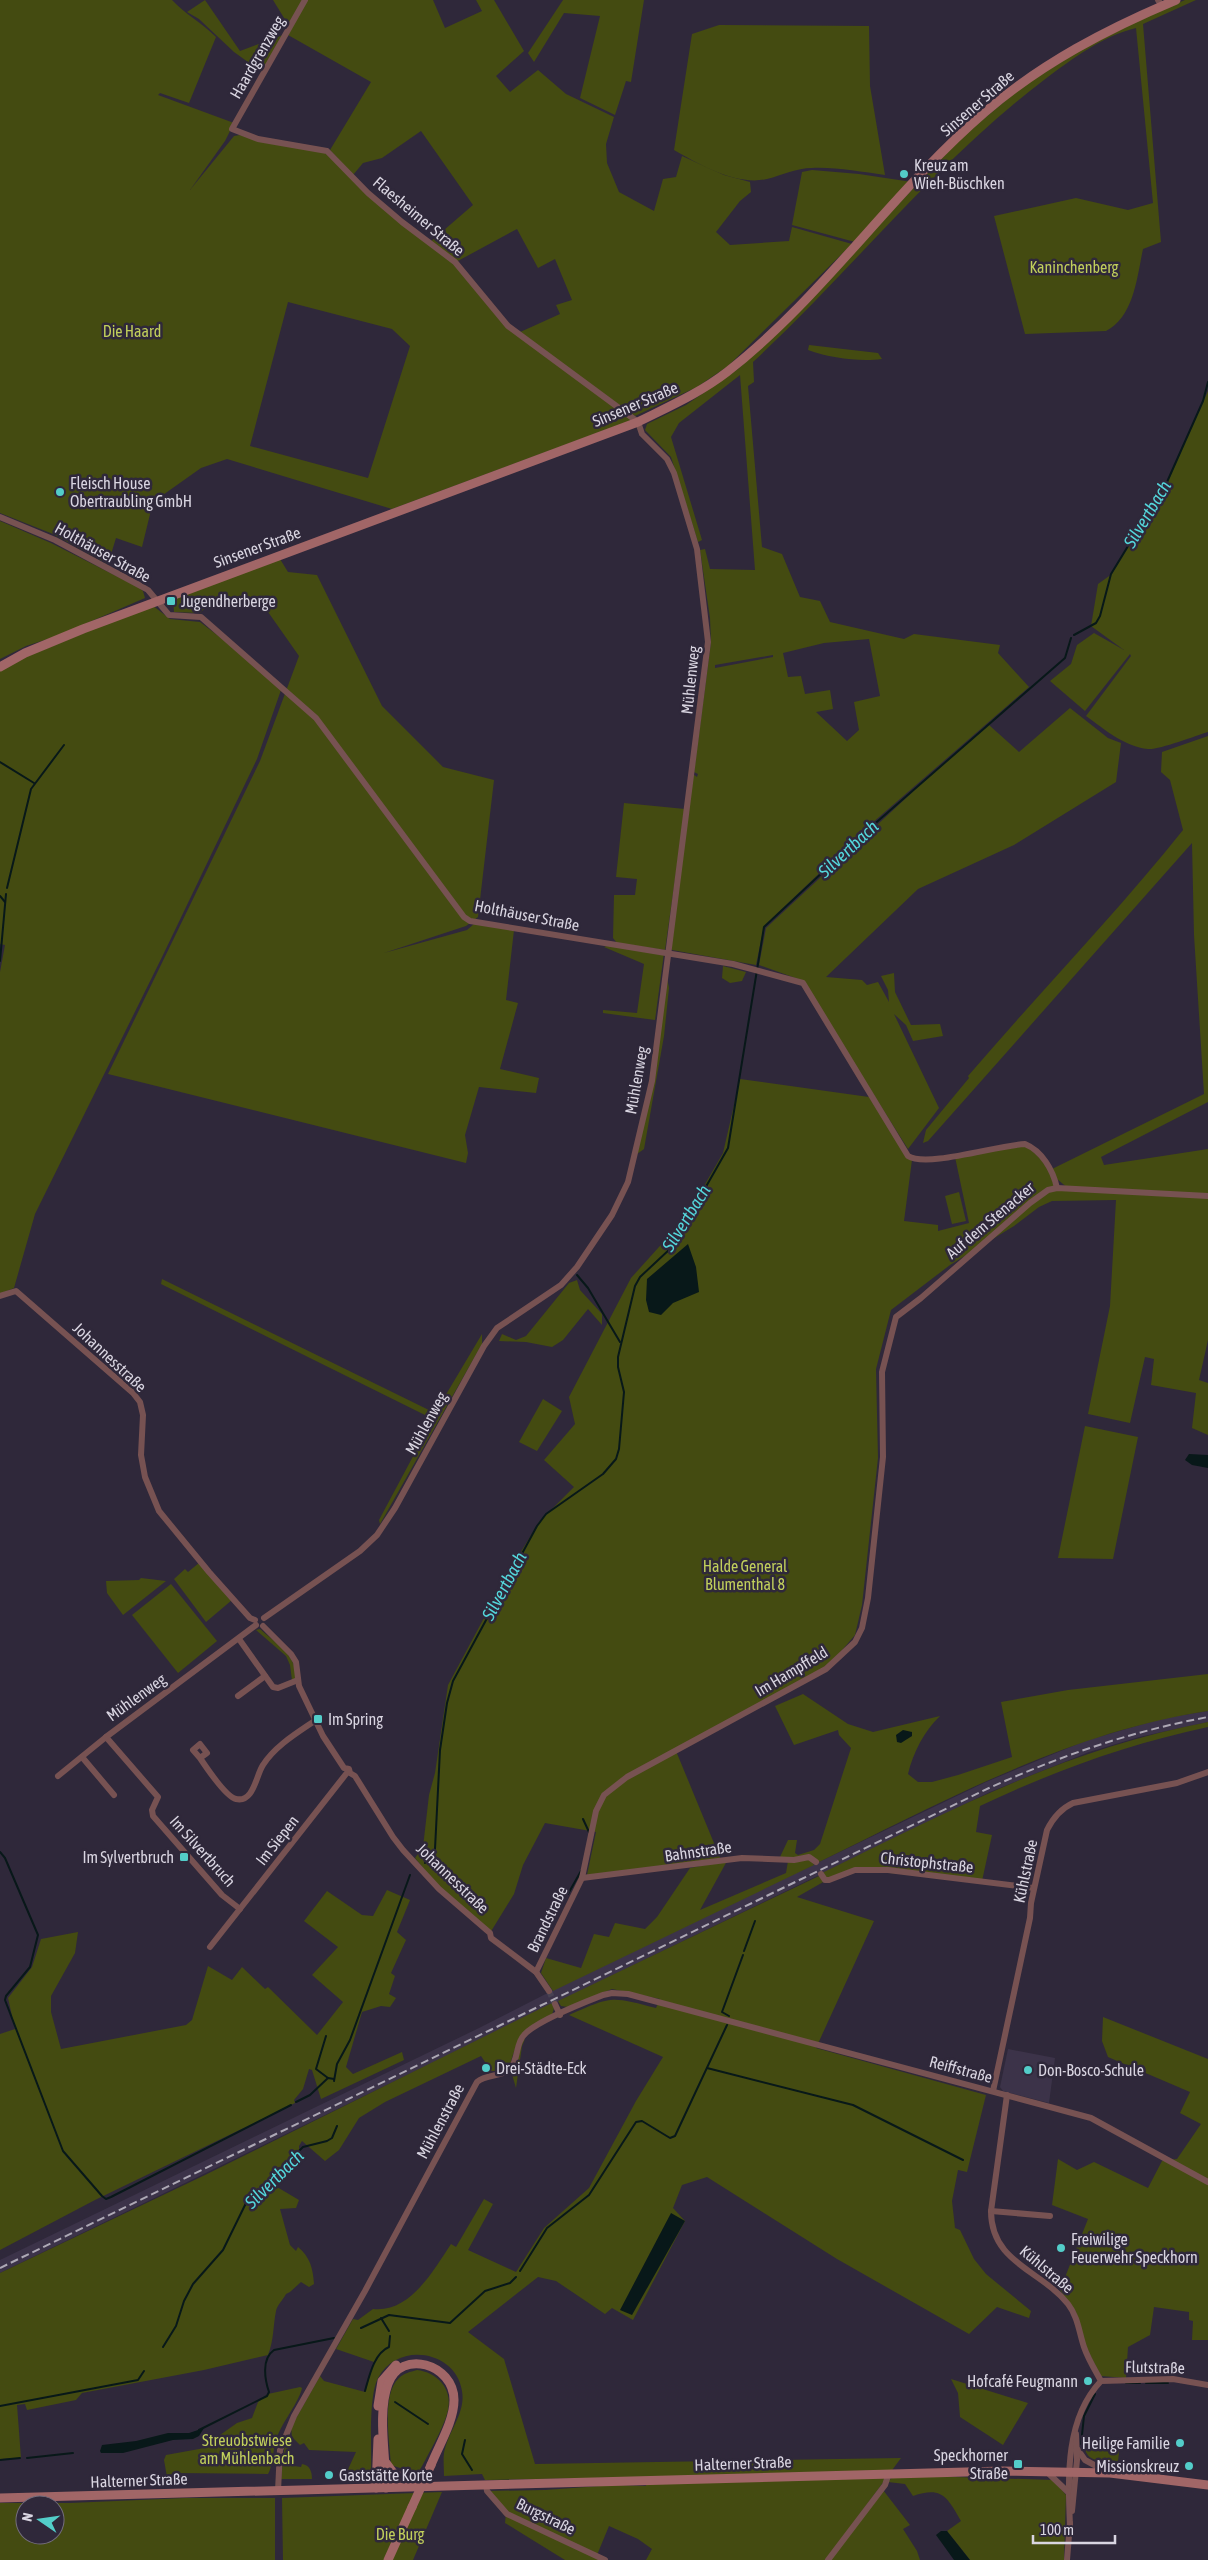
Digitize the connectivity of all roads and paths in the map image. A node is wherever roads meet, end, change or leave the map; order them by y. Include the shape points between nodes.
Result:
1 (305, 0) edge
2 (1176, 0) edge
3 (1160, 3) edge
4 (232, 129) joint
5 (638, 422) junction
6 (0, 517) edge
7 (157, 600) junction
8 (0, 666) edge
9 (668, 952) junction
10 (1057, 1188) junction
11 (1208, 1196) edge
12 (0, 1296) edge
13 (896, 1317) joint
14 (258, 1624) junction
15 (239, 1639) junction
16 (265, 1676) junction
17 (298, 1680) junction
18 (238, 1696) dead end
19 (316, 1720) junction
20 (106, 1737) junction
21 (82, 1757) junction
22 (200, 1758) dead end
23 (347, 1772) junction
24 (1208, 1772) edge
25 (58, 1776) dead end
26 (114, 1795) dead end
27 (816, 1862) dead end
28 (821, 1874) dead end
29 (582, 1878) junction
30 (1034, 1888) junction
31 (240, 1909) junction
32 (210, 1947) dead end
33 (536, 1972) junction
34 (549, 1991) tunnel mouth
35 (555, 2004) tunnel mouth
36 (695, 2011) joint
37 (560, 2015) junction
38 (993, 2091) junction
39 (1007, 2095) junction
40 (1208, 2182) edge
41 (991, 2211) junction
42 (1050, 2216) dead end
43 (1101, 2381) junction
44 (1208, 2385) edge
45 (451, 2418) junction
46 (1076, 2428) junction
47 (1078, 2450) junction
48 (385, 2462) junction
49 (1046, 2471) junction
50 (1072, 2471) junction
51 (889, 2473) junction
52 (1110, 2473) junction
53 (486, 2485) junction
54 (1208, 2485) edge
55 (430, 2486) junction
56 (381, 2488) junction
57 (278, 2491) junction
58 (1068, 2492) junction
59 (0, 2498) edge
60 (1070, 2526) junction
61 (388, 2560) edge
62 (605, 2560) edge
63 (828, 2560) edge
64 (1067, 2560) edge

1 - 4 street, Haardgrenzweg
2 - 3 main road, Sinsener Straße
3 - 5 main road, Sinsener Straße via 1075,48 1008,94 962,133 754,349 694,394
4 - 5 street, Flaesheimer Straße via 258,139 327,151 368,193 455,262 508,326
5 - 7 main road, Sinsener Straße
5 - 9 street, Mühlenweg via 642,434 667,458 674,473 697,549 708,642
6 - 7 street, Holthäuser Straße via 55,540 139,585
7 - 8 main road, Sinsener Straße
7 - 9 street, Holthäuser Straße via 170,615 201,617 316,718 464,917 470,921
9 - 10 street, Holthäuser Straße via 751,968 803,984 908,1156 920,1160 938,1159 1025,1144 1040,1154 1053,1174
9 - 14 street, Mühlenweg via 652,1081 628,1182 612,1215 561,1285 497,1328 488,1340 377,1535 360,1551 264,1618 259,1617
10 - 11 street, Auf dem Stenacker
10 - 13 street, Auf dem Stenacker via 1048,1190 1030,1203
12 - 14 street, Johannesstraße via 16,1291 140,1402 143,1416 141,1455 145,1477 160,1511 209,1572
13 - 29 street, Im Hampffeld via 882,1372 883,1457 866,1613 860,1634 826,1670 627,1777 604,1795 596,1811
14 - 15 street, Mühlenweg
14 - 17 street, Johannesstraße via 291,1654 296,1662
15 - 16 street
15 - 20 street, Mühlenweg
16 - 17 street via 275,1688
16 - 18 street
17 - 19 street, Johannesstraße
19 - 22 street via 285,1742 263,1765 245,1798 236,1799 230,1795
19 - 23 street, Johannesstraße
20 - 21 street, Mühlenweg
20 - 31 street, Im Silvertbruch via 158,1797 153,1816 222,1895
21 - 25 street, Mühlenweg
21 - 26 street
23 - 31 street, Im Siepen
23 - 33 street, Johannesstraße via 355,1776 393,1837 433,1882 490,1933 491,1938
24 - 30 street, Kühlstraße via 1177,1783 1066,1806 1058,1812 1047,1830
27 - 29 street, Bahnstraße via 810,1857 794,1860 756,1857
28 - 30 street, Christophstraße via 829,1880 855,1870 888,1870
29 - 33 street, Brandstraße
30 - 38 street, Kühlstraße
31 - 32 street, Im Siepen
33 - 34 street, Johannesstraße
35 - 37 street
36 - 37 street, Mühlenstraße via 612,1992
36 - 38 street, Reiffstraße
37 - 57 street, Mühlenstraße via 523,2035 514,2063 507,2071 486,2076 477,2082 285,2435 278,2469
38 - 39 street, Reiffstraße
39 - 40 street, Reiffstraße via 1091,2118
39 - 41 street, Kühlstraße
41 - 42 street
41 - 43 street, Kühlstraße via 992,2229 1002,2249 1069,2306 1079,2327 1084,2349
43 - 44 street, Flutstraße via 1173,2379
43 - 46 street via 1086,2401
45 - 48 main road via 453,2392 444,2374 421,2364 398,2370 388,2383 384,2402
45 - 56 main road via 456,2411 459,2393 446,2368 433,2360 416,2358 400,2362 390,2370 379,2393
45 - 61 main road, bridge
46 - 47 street
46 - 50 street
47 - 50 street
47 - 52 street via 1085,2460
48 - 55 main road via 394,2474
48 - 56 main road
49 - 50 main road, Halterner Straße
49 - 51 main road, Halterner Straße
49 - 58 street
50 - 52 main road, Halterner Straße
50 - 58 street
50 - 60 street
51 - 53 main road, Halterner Straße
51 - 63 street via 885,2485
52 - 54 main road, Halterner Straße
53 - 55 main road, Halterner Straße
53 - 62 street, Burgstraße via 487,2491 507,2514
55 - 56 main road, Halterner Straße
56 - 57 main road, Halterner Straße
57 - 59 main road, Halterner Straße
58 - 60 street
60 - 64 street

